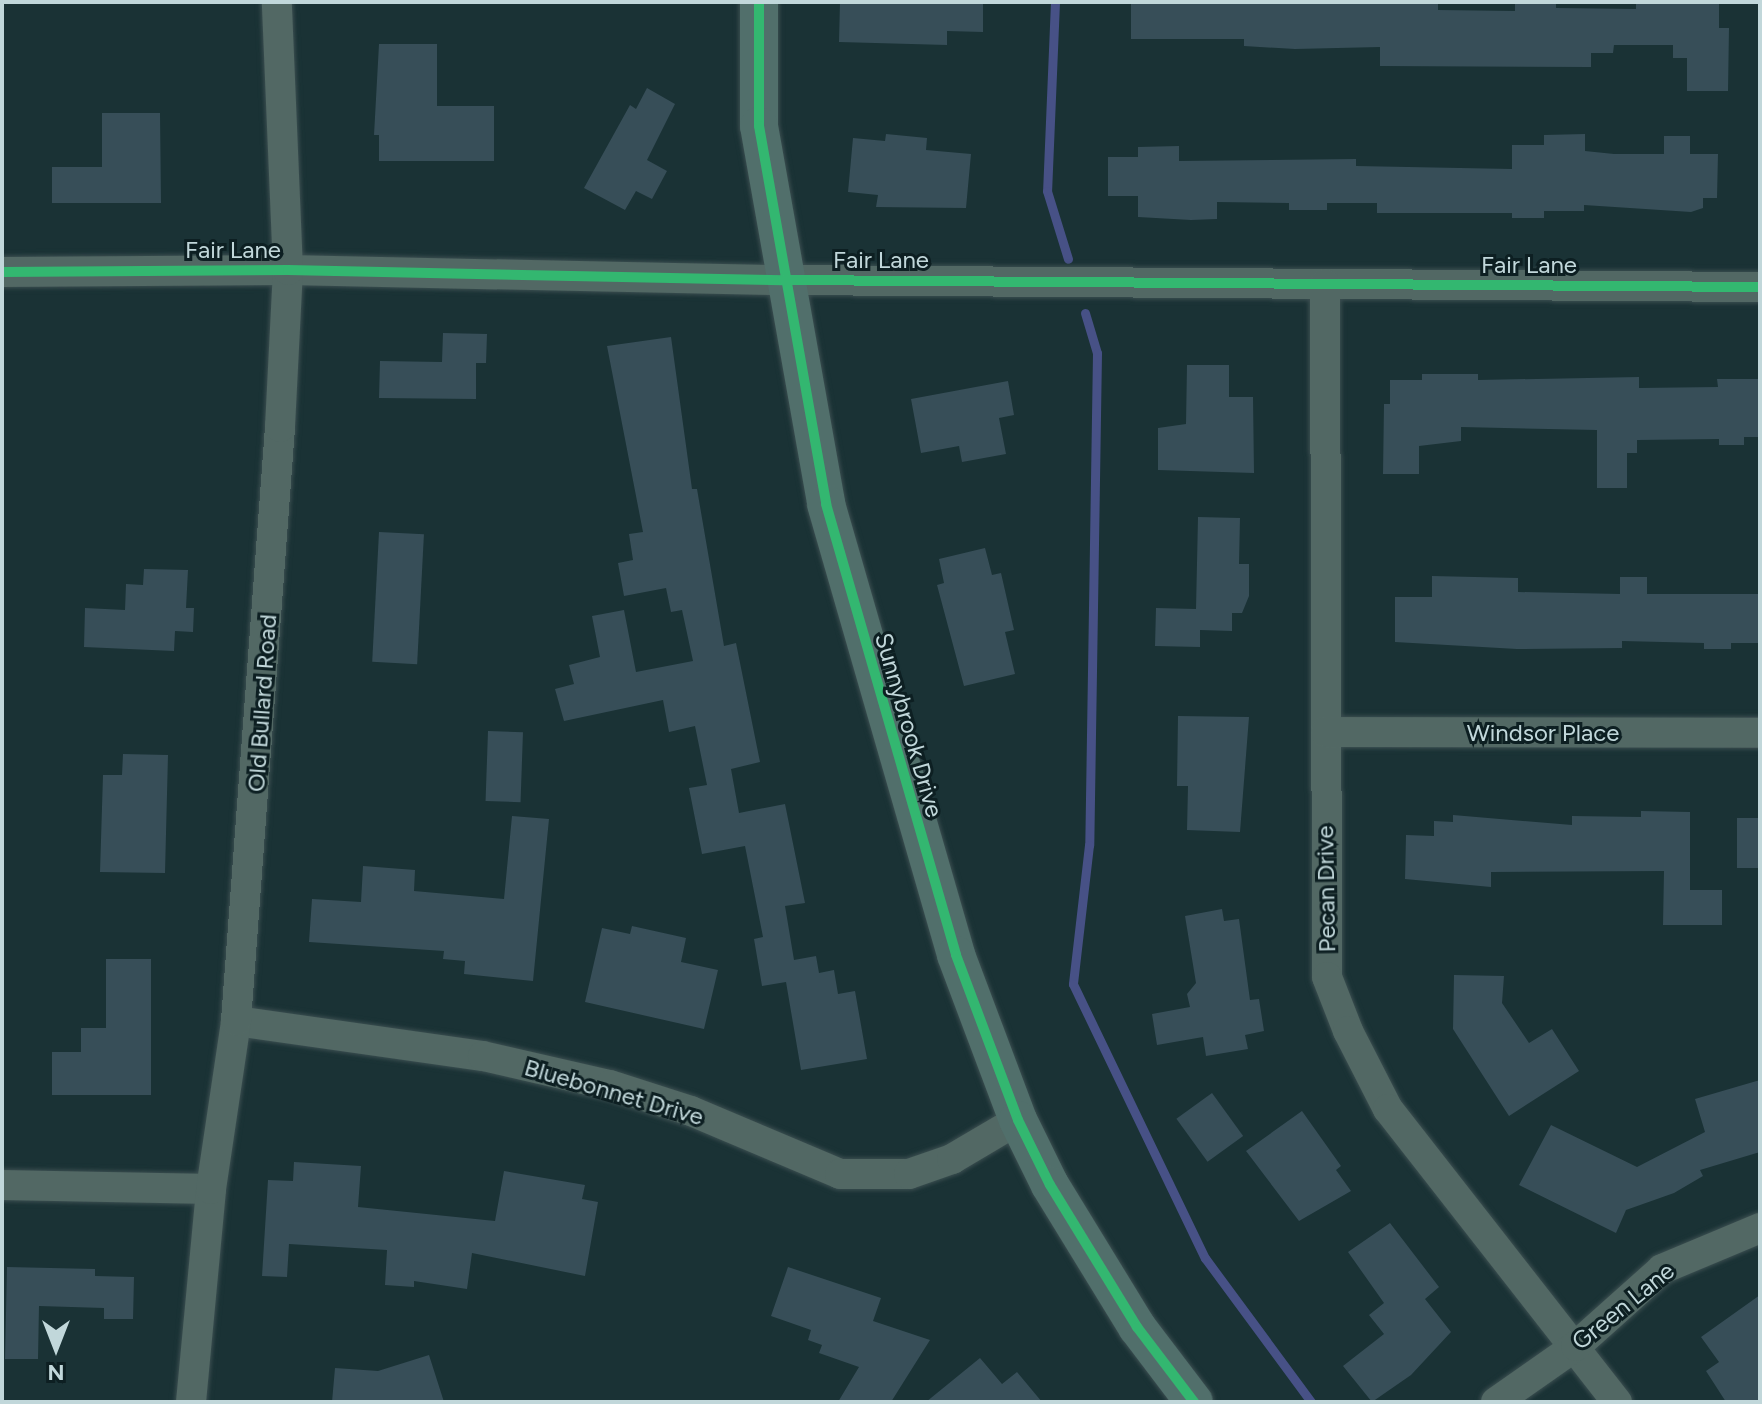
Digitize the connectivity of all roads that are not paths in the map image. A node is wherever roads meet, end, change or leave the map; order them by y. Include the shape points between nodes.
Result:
1 (277, 2) edge
2 (759, 2) edge
3 (288, 270) junction
4 (2, 272) edge
5 (783, 280) junction
6 (1325, 284) junction
7 (1760, 287) edge
8 (1326, 732) junction
9 (1760, 733) edge
10 (236, 1021) junction
11 (1018, 1120) junction
12 (2, 1185) edge
13 (211, 1189) junction
14 (1760, 1228) edge
15 (1576, 1346) junction
16 (191, 1402) edge
17 (1194, 1402) edge
18 (1496, 1402) edge
19 (1617, 1402) edge

1 - 3 street, Old Bullard Road
2 - 5 main road, Sunnybrook Drive via 759,126
3 - 4 street, Fair Lane
3 - 5 street, Fair Lane
3 - 10 street, Old Bullard Road via 258,765
5 - 6 street, Fair Lane
5 - 11 main road, Sunnybrook Drive via 842,567 956,955
6 - 7 street, Fair Lane
6 - 8 street, Pecan Drive
8 - 9 street, Windsor Place
8 - 15 street, Pecan Drive via 1327,977 1348,1031 1388,1109
10 - 11 street, Bluebonnet Drive via 483,1056 610,1085 691,1111 840,1174 909,1174 952,1159
10 - 13 street, Old Bullard Road
11 - 17 main road, Sunnybrook Drive via 1082,1242
12 - 13 street
13 - 16 street, Old Bullard Road
14 - 15 street, Green Lane via 1662,1269
15 - 18 street, Green Lane
15 - 19 street, Pecan Drive

